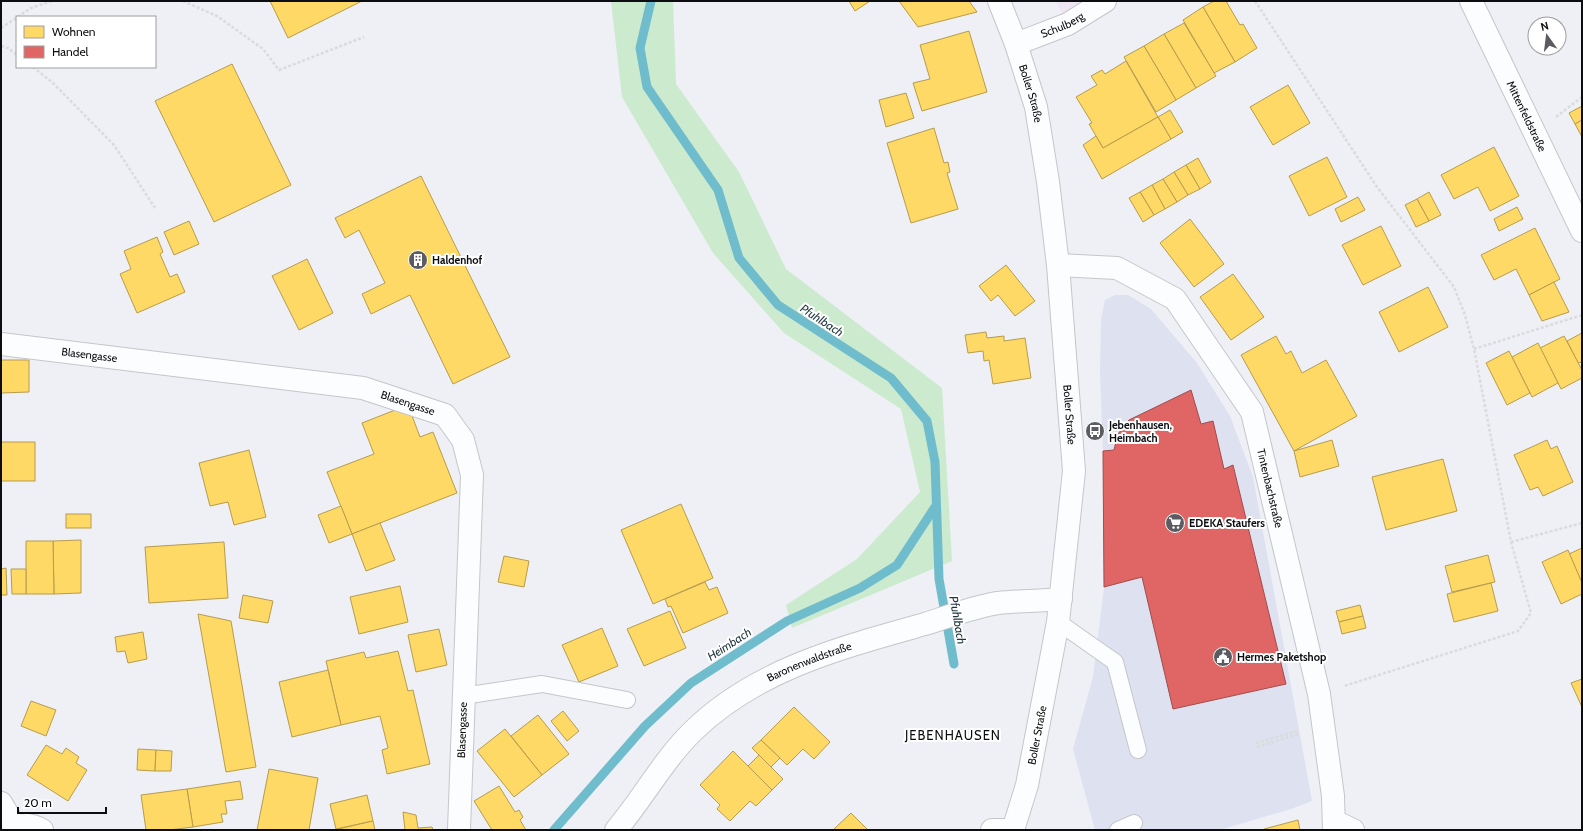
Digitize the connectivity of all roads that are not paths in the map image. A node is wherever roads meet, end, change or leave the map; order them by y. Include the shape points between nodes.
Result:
1 (999, 1) edge
2 (1105, 1) edge
3 (1471, 1) edge
4 (1016, 44) junction
5 (1582, 231) edge
6 (1058, 265) junction
7 (1, 344) edge
8 (1061, 599) junction
9 (1058, 622) junction
10 (463, 696) junction
11 (627, 700) dead end
12 (1138, 750) dead end
13 (1, 803) edge
14 (1134, 823) dead end
15 (1340, 827) edge
16 (14, 829) edge
17 (42, 830) edge
18 (459, 830) edge
19 (616, 830) edge
20 (992, 830) edge
21 (1012, 830) edge
22 (1118, 830) edge

1 - 4 street, Boller Straße
2 - 4 street, Schulberg via 1068,24
3 - 5 street, Mittenfeldstraße
4 - 6 street, Boller Straße via 1036,107
6 - 8 street, Boller Straße via 1074,471
6 - 15 street, Tintenbachstraße via 1117,268 1175,299 1252,412 1319,694 1333,796
7 - 10 street, Blasengasse via 363,388 445,415 463,440 472,475
8 - 9 street, Boller Straße
8 - 19 street, Baronenwaldstraße via 996,604 809,659 778,672 718,709 675,749
9 - 12 lane via 1115,662
9 - 21 street, Boller Straße via 1027,785
10 - 11 lane via 542,684
10 - 18 street, Blasengasse
13 - 16 street
14 - 22 lane
16 - 17 street via 30,825
20 - 21 street

